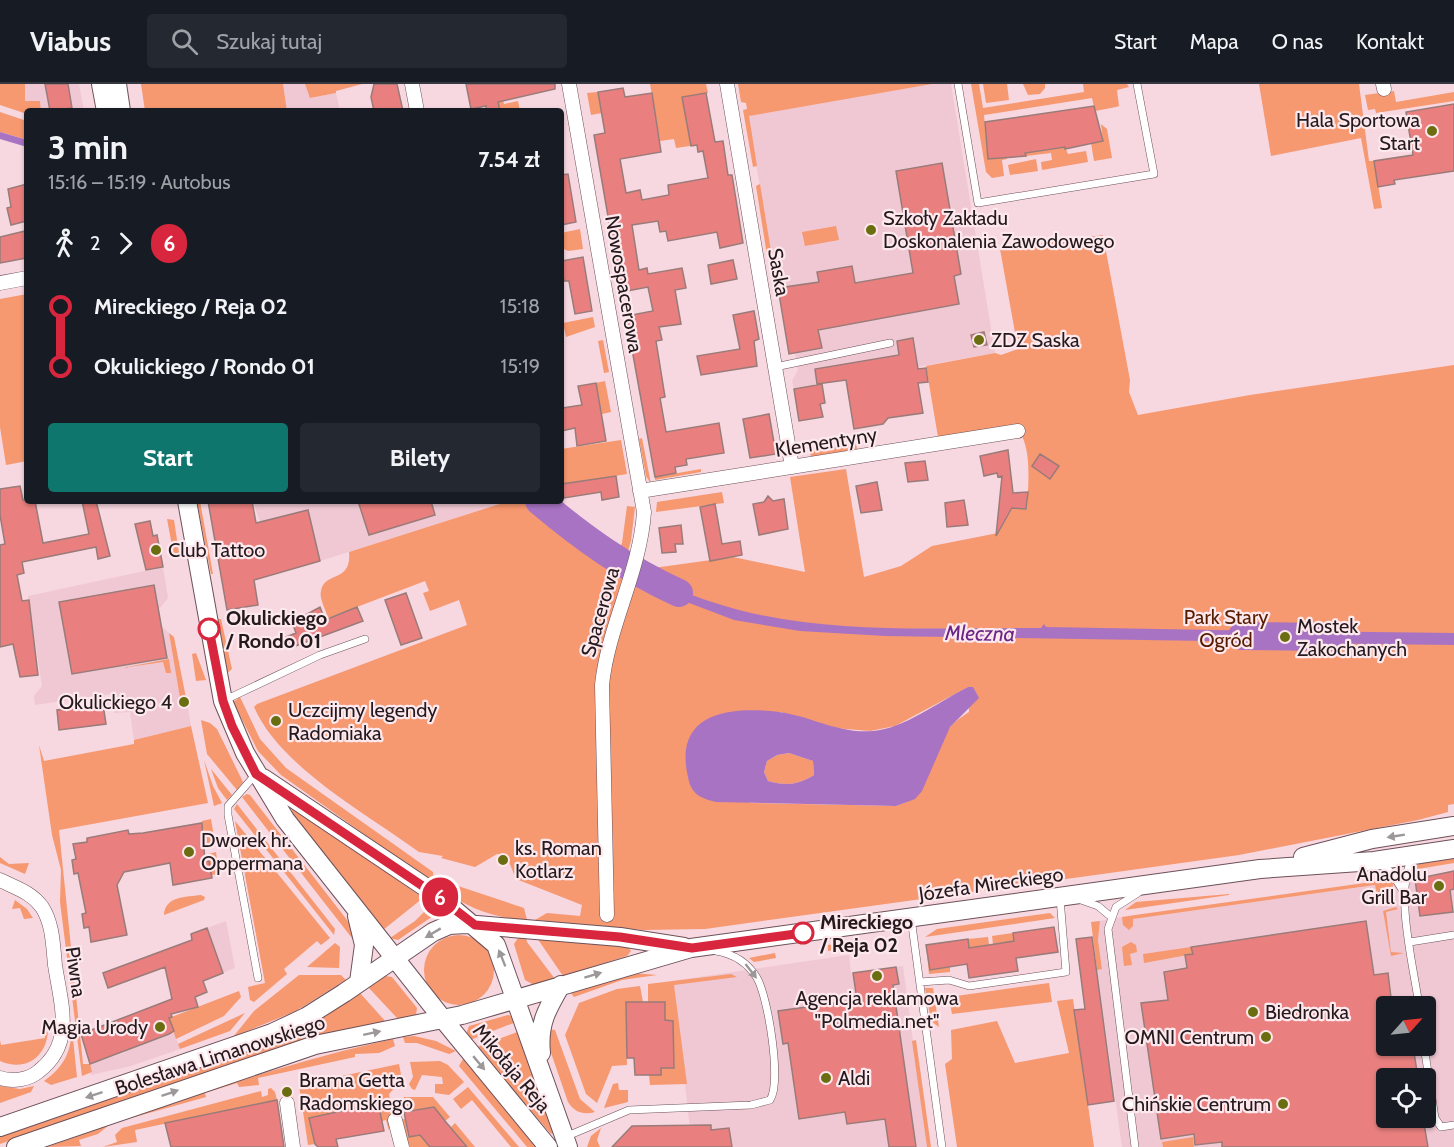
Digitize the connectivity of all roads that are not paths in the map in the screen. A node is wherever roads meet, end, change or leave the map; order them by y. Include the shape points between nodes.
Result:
1 (101, 84) edge
2 (117, 84) edge
3 (412, 84) edge
4 (569, 84) edge
5 (727, 84) edge
6 (958, 84) edge
7 (1137, 84) edge
8 (105, 108) edge
9 (121, 108) edge
10 (416, 108) edge
11 (24, 279) edge
12 (0, 283) edge
13 (890, 343) dead end
14 (775, 367) junction
15 (1018, 431) dead end
16 (792, 467) junction
17 (640, 491) junction
18 (188, 504) edge
19 (365, 639) dead end
20 (223, 701) junction
21 (256, 774) junction
22 (1454, 826) edge
23 (1454, 849) edge
24 (1415, 854) junction
25 (1374, 861) junction
26 (1260, 868) junction
27 (0, 880) edge
28 (1159, 883) junction
29 (342, 891) junction
30 (1403, 891) junction
31 (1060, 897) junction
32 (607, 915) dead end
33 (1110, 916) junction
34 (910, 918) junction
35 (475, 925) junction
36 (1454, 935) edge
37 (1410, 942) junction
38 (692, 948) junction
39 (395, 957) junction
40 (258, 978) dead end
41 (359, 982) junction
42 (920, 982) junction
43 (561, 985) junction
44 (1418, 996) edge
45 (517, 999) junction
46 (442, 1018) junction
47 (1426, 1056) edge
48 (0, 1078) edge
49 (545, 1081) junction
50 (287, 1103) dead end
51 (395, 1120) dead end
52 (1454, 1125) edge
53 (0, 1127) edge
54 (566, 1142) edge
55 (16, 1147) edge
56 (293, 1147) edge
57 (402, 1147) edge
58 (548, 1147) edge
59 (942, 1147) edge
60 (1135, 1147) edge

1 - 8 main road
2 - 9 main road
3 - 10 street
4 - 17 street, Nowospacerowa
5 - 14 street, Saska
6 - 7 lane via 978,203 1154,174
11 - 12 street
13 - 14 lane
14 - 16 street, Saska
15 - 16 street, Klementyny
16 - 17 street, Klementyny
17 - 32 street, Spacerowa via 643,528 605,662
18 - 20 main road
19 - 20 lane via 320,655
20 - 21 main road
21 - 29 main road via 285,819
21 - 35 main road, Mikołaja Reja
21 - 40 lane via 232,801 228,815
22 -> 26 main road, Józefa Mireckiego via 1372,839
23 - 24 main road, Józefa Mireckiego
24 - 25 main road, Józefa Mireckiego
24 - 30 lane
25 - 26 main road, Józefa Mireckiego
25 - 30 lane via 1390,872
26 - 28 main road, Józefa Mireckiego
27 - 48 street, Piwna via 29,894 45,913 63,1036 57,1054 35,1075 9,1081
28 - 31 main road, Józefa Mireckiego
28 - 33 lane via 1121,901
29 - 39 main road, Mikołaja Reja
29 - 41 main road via 363,934
30 - 37 lane
31 - 33 lane via 1091,903
31 - 34 main road, Józefa Mireckiego
31 - 42 lane via 1066,972 969,986 949,980
33 - 60 lane via 1108,937
34 - 38 main road, Józefa Mireckiego
34 - 42 lane
35 - 38 main road, Józefa Mireckiego via 620,937
35 -> 39 main road, Józefa Mireckiego via 441,928
45 -> 35 main road, Mikołaja Reja via 496,945
36 - 37 lane
37 - 44 lane
43 -> 38 main road, Józefa Mireckiego
38 -> 54 lane via 742,960 758,980 775,1075 770,1100 751,1105 629,1110
39 - 41 main road, Bolesława Limanowskiego
39 - 46 main road, Mikołaja Reja
41 -> 53 main road, Bolesława Limanowskiego via 306,1017 272,1032
42 - 59 lane
43 - 45 main road, Józefa Mireckiego
43 - 49 main road via 539,1033
45 - 46 main road, Bolesława Limanowskiego
45 - 49 main road, Mikołaja Reja
55 -> 46 main road, Bolesława Limanowskiego via 315,1045
46 -> 58 main road, Mikołaja Reja
47 - 52 lane via 1435,1118 1441,1126
49 - 54 main road, Mikołaja Reja
50 - 56 street
51 - 57 street

